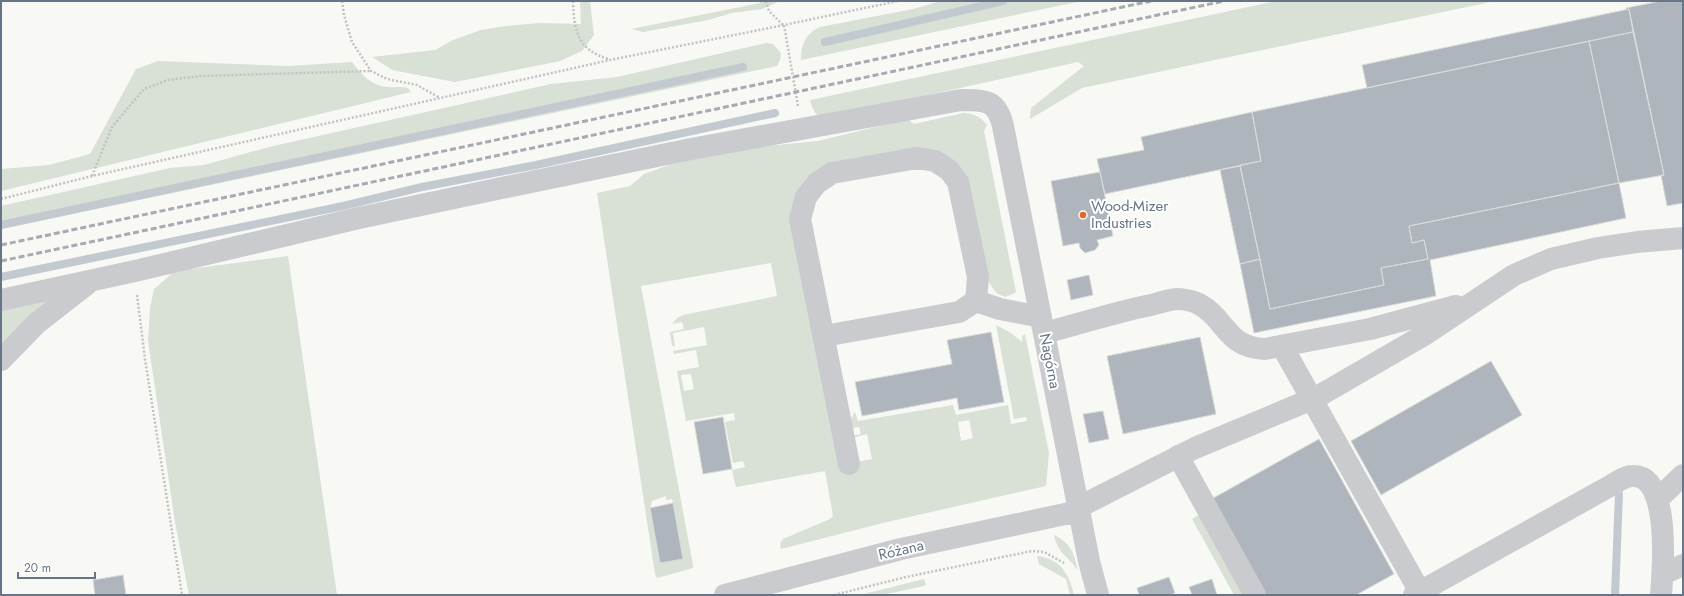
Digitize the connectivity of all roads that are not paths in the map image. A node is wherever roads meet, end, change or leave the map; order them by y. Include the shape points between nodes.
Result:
1 (1683, 238) edge
2 (95, 278) junction
3 (1, 300) edge
4 (976, 301) junction
5 (1473, 302) junction
6 (1043, 325) junction
7 (824, 336) junction
8 (1282, 346) junction
9 (1, 360) edge
10 (1312, 399) junction
11 (1178, 456) junction
12 (850, 464) dead end
13 (1683, 475) edge
14 (1658, 499) junction
15 (1079, 509) junction
16 (1683, 565) edge
17 (1662, 585) edge
18 (1417, 593) edge
19 (725, 595) edge
20 (1098, 595) edge
21 (1255, 595) edge

1 - 5 street, Różana via 1637,242 1551,259 1514,275
2 - 3 street
2 - 6 street, Nagórna via 135,271 359,218 691,149 961,100 993,105 1000,114
2 - 9 street via 37,323
4 - 6 street
4 - 7 street via 959,312
4 - 7 street via 978,277 958,182 949,170 935,161 917,158 832,173 817,183 806,197 800,219
5 - 8 street via 1370,329
5 - 10 street, Różana via 1424,335
6 - 8 street via 1179,299 1198,304 1212,314 1224,330 1238,342 1251,348
6 - 15 street, Nagórna
7 - 12 street
8 - 10 street
10 - 11 street, Różana
10 - 18 street
11 - 15 street, Różana
11 - 21 street
13 - 14 street
14 - 17 street via 1662,527
14 - 18 street via 1654,489 1647,482 1630,476
15 - 19 street, Różana via 901,549
15 - 20 street, Nagórna
16 - 17 street

